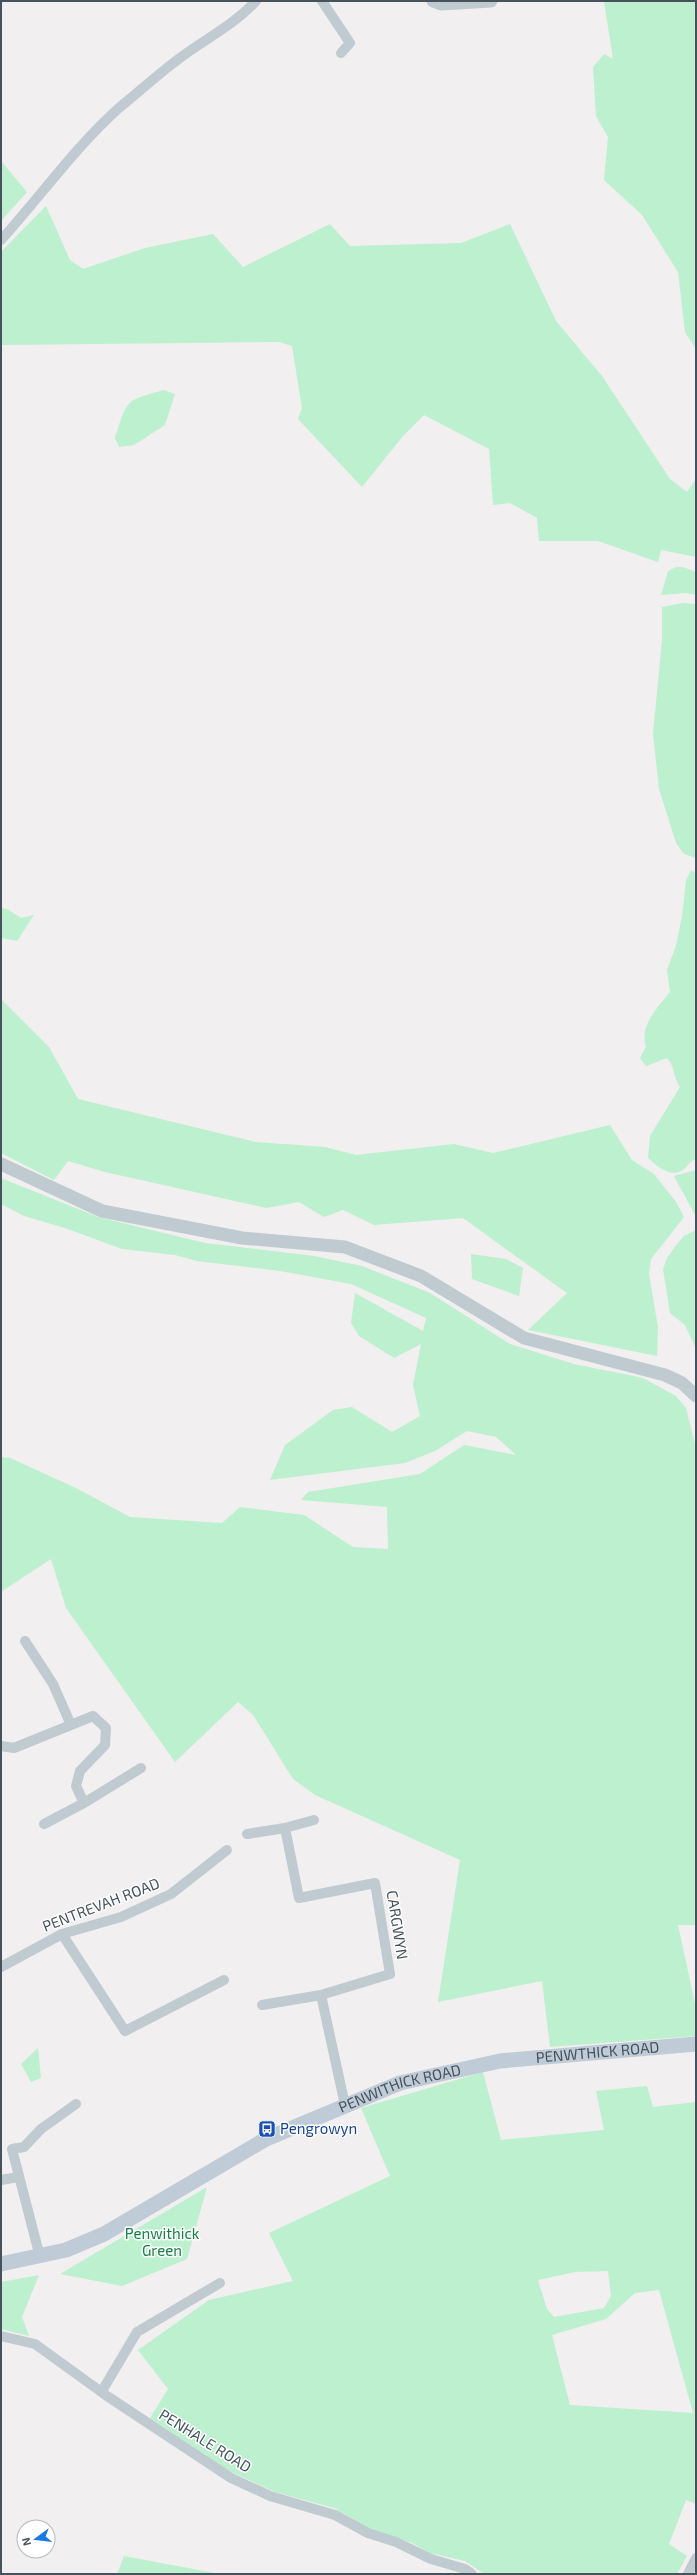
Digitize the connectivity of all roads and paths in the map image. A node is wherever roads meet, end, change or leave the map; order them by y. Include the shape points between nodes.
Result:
1 (256, 1) edge
2 (322, 1) edge
3 (433, 1) edge
4 (491, 1) edge
5 (341, 53) dead end
6 (1, 240) edge
7 (1, 1164) edge
8 (696, 1396) edge
9 (26, 1640) dead end
10 (71, 1724) junction
11 (1, 1746) edge
12 (141, 1768) dead end
13 (84, 1803) junction
14 (314, 1820) dead end
15 (44, 1824) dead end
16 (285, 1828) junction
17 (247, 1834) dead end
18 (227, 1850) dead end
19 (62, 1934) junction
20 (1, 1967) edge
21 (224, 1980) dead end
22 (321, 1995) junction
23 (262, 2005) dead end
24 (696, 2044) edge
25 (500, 2061) joint
26 (76, 2104) dead end
27 (345, 2105) junction
28 (18, 2177) junction
29 (1, 2180) edge
30 (40, 2257) junction
31 (1, 2264) edge
32 (220, 2283) dead end
33 (1, 2336) edge
34 (102, 2392) junction
35 (696, 2558) edge
36 (472, 2574) edge
37 (688, 2574) edge

1 - 6 street via 223,31 176,60 105,121 65,163 37,201
2 - 5 street via 350,43
3 - 4 street via 441,4
7 - 8 street via 102,1211 242,1238 345,1247 421,1276 524,1338 665,1375 682,1383
9 - 10 street via 53,1684
10 - 11 street via 14,1748
10 - 13 street via 93,1716 106,1728 105,1745 80,1771 76,1786
12 - 13 street
13 - 15 street
14 - 16 street
16 - 17 street
16 - 22 street, CARGWYN via 299,1898 375,1884 390,1974
18 - 19 street, PENTREVAH ROAD via 171,1894 121,1917
19 - 20 street, PENTREVAH ROAD
19 - 21 street via 125,2031
22 - 23 street
22 - 27 street
24 - 25 main road, PENWTHICK ROAD
25 - 27 main road, PENWITHICK ROAD via 400,2083
26 - 28 street via 41,2129 24,2147 12,2149
27 - 30 main road, PENWITHICK ROAD via 266,2139 104,2234 66,2250
28 - 29 street
28 - 30 street
30 - 31 main road, PENWITHICK ROAD
32 - 34 street via 137,2332
33 - 34 street, PENHALE ROAD via 35,2344
34 - 36 street, PENHALE ROAD via 231,2478 270,2496 335,2515 368,2533 396,2542 431,2559 465,2569
35 - 37 street

